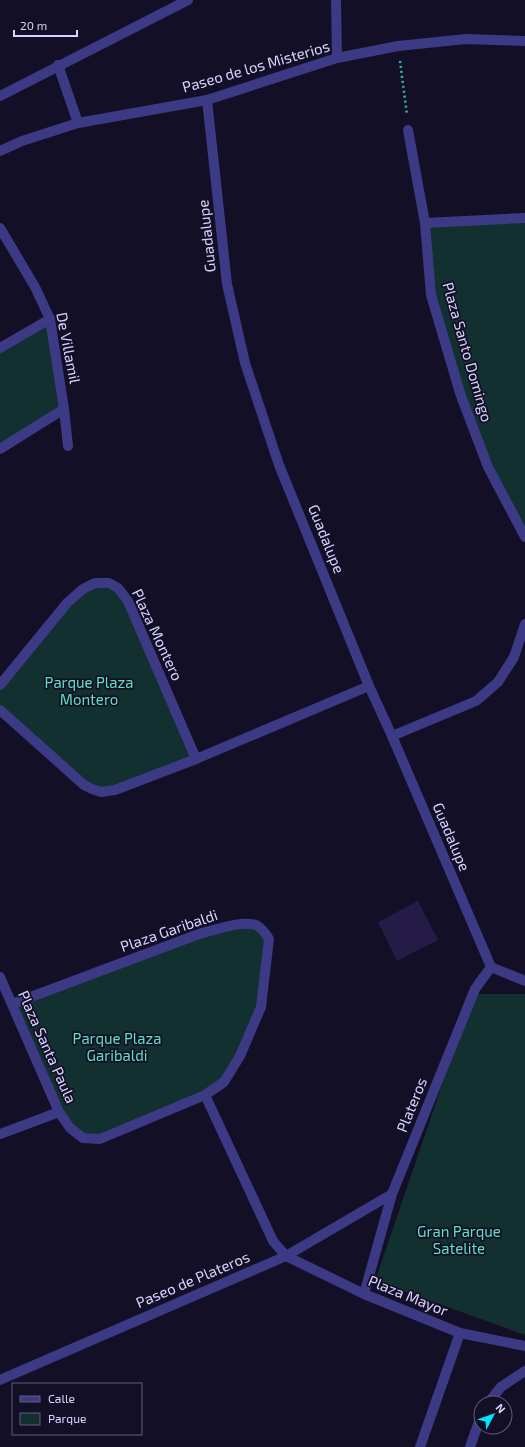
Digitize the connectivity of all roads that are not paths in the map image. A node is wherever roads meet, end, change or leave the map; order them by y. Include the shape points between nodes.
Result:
1 (188, 0) edge
2 (336, 0) edge
3 (525, 41) edge
4 (337, 58) junction
5 (58, 65) junction
6 (0, 96) edge
7 (207, 100) junction
8 (78, 123) junction
9 (408, 130) road end
10 (0, 151) edge
11 (525, 218) edge
12 (426, 223) junction
13 (0, 228) edge
14 (50, 319) junction
15 (0, 348) edge
16 (64, 409) junction
17 (68, 446) dead end
18 (0, 449) edge
19 (525, 537) edge
20 (525, 624) edge
21 (0, 685) edge
22 (369, 686) junction
23 (0, 710) edge
24 (392, 736) junction
25 (196, 759) junction
26 (491, 968) junction
27 (0, 977) edge
28 (525, 981) edge
29 (12, 1004) junction
30 (205, 1095) junction
31 (59, 1112) junction
32 (70, 1128) joint
33 (0, 1134) edge
34 (392, 1194) junction
35 (286, 1256) junction
36 (364, 1294) junction
37 (460, 1333) junction
38 (525, 1346) edge
39 (525, 1371) edge
40 (0, 1380) edge
41 (494, 1395) edge
42 (474, 1435) edge
43 (420, 1447) edge
44 (470, 1447) edge

1 - 5 street
2 - 4 street
3 - 4 street, Paseo de los Misterios via 466,39 398,46
4 - 7 street, Paseo de los Misterios
5 - 6 street
5 - 8 street
7 - 8 street, Paseo de los Misterios
7 - 22 street, Guadalupe via 227,284 245,363 279,464
8 - 10 street, Paseo de los Misterios
9 - 12 street, Plaza Santo Domingo
11 - 12 street
12 - 19 street, Plaza Santo Domingo via 431,295 461,396 488,467
13 - 14 street, De Villamil via 35,287
14 - 15 street
14 - 16 street, De Villamil
16 - 17 street, De Villamil
16 - 18 street
20 - 24 street via 514,657 498,682 482,696 476,701
21 - 25 street, Plaza Montero via 67,603 83,589 95,583 109,583 118,588 128,601
22 - 24 street, Guadalupe
22 - 25 street
23 - 25 street via 84,785 101,792 115,790
24 - 26 street, Guadalupe
26 - 28 street
26 - 34 street, Plateros via 475,989
27 - 29 street, Plaza Santa Paula
29 - 30 street, Plaza Garibaldi via 199,934 248,923 257,926 269,939 261,1007 240,1056 224,1082
29 - 31 street, Plaza Santa Paula
30 - 32 street, Plaza Garibaldi via 100,1139 83,1138
30 - 35 street via 273,1241
31 - 32 street, Plaza Santa Paula
31 - 33 street
34 - 35 street, Paseo de Plateros
34 - 36 street, Plateros
35 - 36 street, Plaza Mayor
35 - 40 street, Paseo de Plateros
36 - 37 street, Plaza Mayor
37 - 38 street, Plaza Mayor
37 - 43 street
39 - 41 street via 501,1387
42 - 44 street

